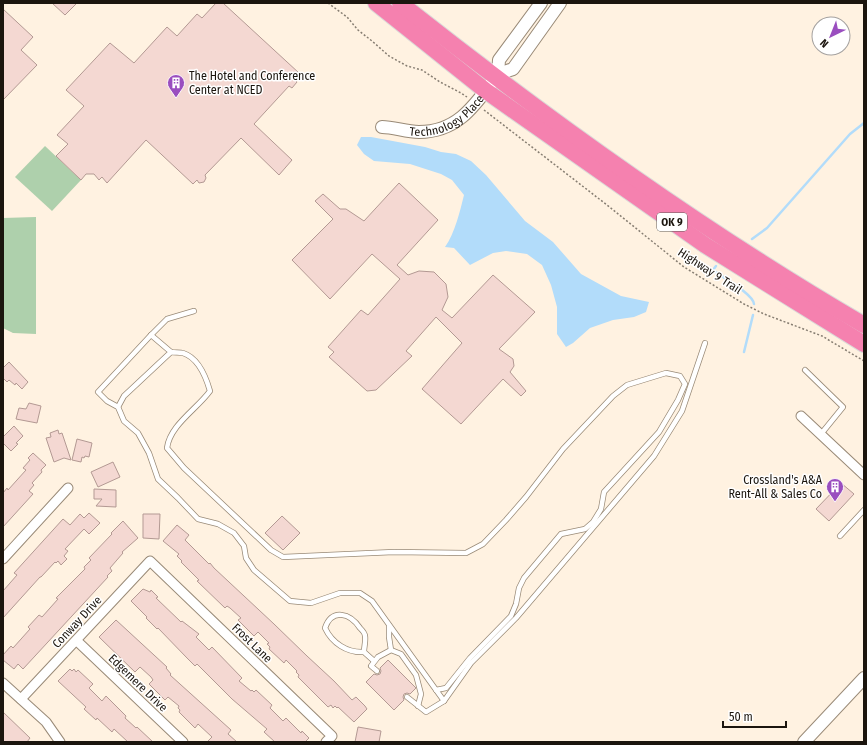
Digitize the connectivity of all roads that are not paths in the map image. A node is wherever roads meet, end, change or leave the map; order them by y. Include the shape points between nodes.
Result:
1 (376, 3) edge
2 (400, 3) edge
3 (541, 3) edge
4 (560, 3) edge
5 (497, 76) junction
6 (486, 91) junction
7 (382, 127) dead end
8 (194, 311) dead end
9 (864, 325) edge
10 (151, 335) junction
11 (705, 343) dead end
12 (864, 344) edge
13 (171, 352) junction
14 (805, 370) dead end
15 (118, 407) junction
16 (801, 416) dead end
17 (821, 434) junction
18 (864, 475) edge
19 (68, 488) dead end
20 (864, 510) edge
21 (840, 536) dead end
22 (3, 559) edge
23 (150, 561) joint
24 (389, 625) junction
25 (77, 641) junction
26 (391, 650) junction
27 (364, 652) junction
28 (374, 661) junction
29 (377, 671) dead end
30 (864, 678) edge
31 (3, 683) edge
32 (436, 690) junction
33 (407, 697) dead end
34 (21, 699) junction
35 (444, 701) junction
36 (418, 706) junction
37 (60, 742) edge
38 (183, 742) edge
39 (326, 742) edge
40 (804, 742) edge

1 - 6 highway, OK 9
2 - 5 highway, OK 9
3 - 5 street, Technology Place via 499,60
4 - 5 street, Technology Place via 513,69
5 - 6 street, Technology Place
5 - 9 highway, OK 9 via 526,100 662,198
6 - 7 street, Technology Place via 470,111 443,128 418,132
6 - 12 highway, OK 9 via 705,245
8 - 10 lane via 167,319
10 - 13 lane
10 - 15 lane via 98,392
11 - 35 lane via 682,411 654,456 516,618 471,663
13 - 15 lane via 124,396
13 - 32 lane via 183,353 194,359 206,377 210,391 179,424 168,439 167,448 207,490 271,550 283,557 394,552 466,553 483,544 506,520 563,449 613,396 627,385 666,372 680,376 685,384 659,432 604,492 601,509 592,522 585,529 561,534 524,578 511,616 470,658 446,688
14 - 17 lane via 843,407
15 - 24 lane via 124,421 138,433 149,453 158,479 198,519 218,524 234,533 244,546 246,558 254,570 290,601 311,603 340,593 360,593 372,601
16 - 17 street
17 - 18 street
19 - 22 street
20 - 21 lane
23 - 25 street, Conway Drive
23 - 39 street, Frost Lane via 332,736
24 - 26 lane
24 - 32 lane
25 - 34 street, Conway Drive
25 - 38 street, Edgemere Drive
26 - 28 lane
26 - 36 lane via 401,654 416,675 421,694
27 - 27 lane via 365,636 350,616 334,617 328,621 325,628 336,643 348,650
27 - 28 lane
28 - 29 lane via 371,666
30 - 40 street
31 - 34 street
32 - 35 lane
33 - 36 lane
34 - 37 street via 51,727
35 - 36 lane via 426,712

